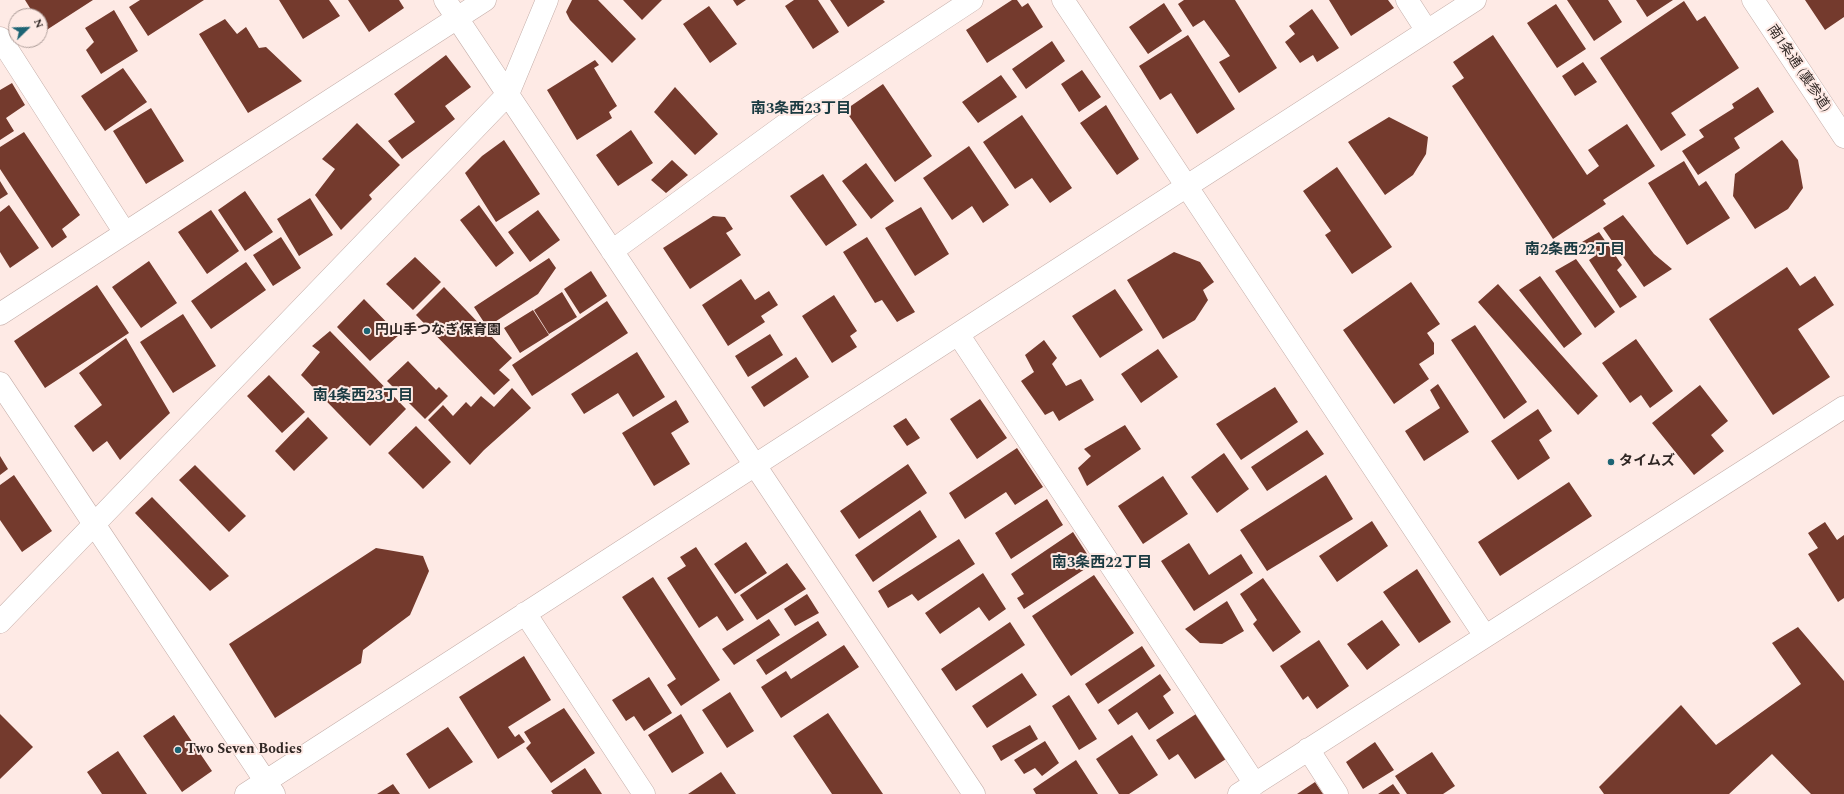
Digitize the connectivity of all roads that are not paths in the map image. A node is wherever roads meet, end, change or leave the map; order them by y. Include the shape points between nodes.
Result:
1 (445, 0) edge
2 (485, 0) edge
3 (547, 0) edge
4 (972, 0) edge
5 (1063, 0) edge
6 (1407, 0) edge
7 (1475, 0) edge
8 (1753, 0) edge
9 (457, 18) junction
10 (1427, 31) junction
11 (0, 38) edge
12 (508, 94) junction
13 (1844, 137) edge
14 (1186, 186) junction
15 (126, 233) junction
16 (612, 251) junction
17 (0, 314) edge
18 (958, 334) junction
19 (0, 383) edge
20 (1844, 407) edge
21 (755, 465) junction
22 (94, 524) junction
23 (525, 613) junction
24 (0, 622) edge
25 (1485, 636) junction
26 (1308, 749) junction
27 (270, 788) edge
28 (1247, 789) edge
29 (246, 794) edge
30 (644, 794) edge
31 (974, 794) edge
32 (1337, 794) edge

1 - 9 street
2 - 9 street
3 - 12 street
4 - 16 street via 808,108
5 - 14 street
6 - 10 street
7 - 10 street
8 - 13 street, 南1条通 (裏参道)
9 - 12 street
9 - 15 street
10 - 14 street
11 - 15 street
12 - 16 street
12 - 22 street
14 - 18 street
14 - 25 street
15 - 17 street
16 - 21 street
18 - 21 street
18 - 28 street
19 - 22 street
20 - 25 street
21 - 23 street
21 - 31 street
22 - 24 street
22 - 27 street
23 - 27 street
23 - 30 street
25 - 26 street
26 - 28 street
26 - 32 street
27 - 29 street

